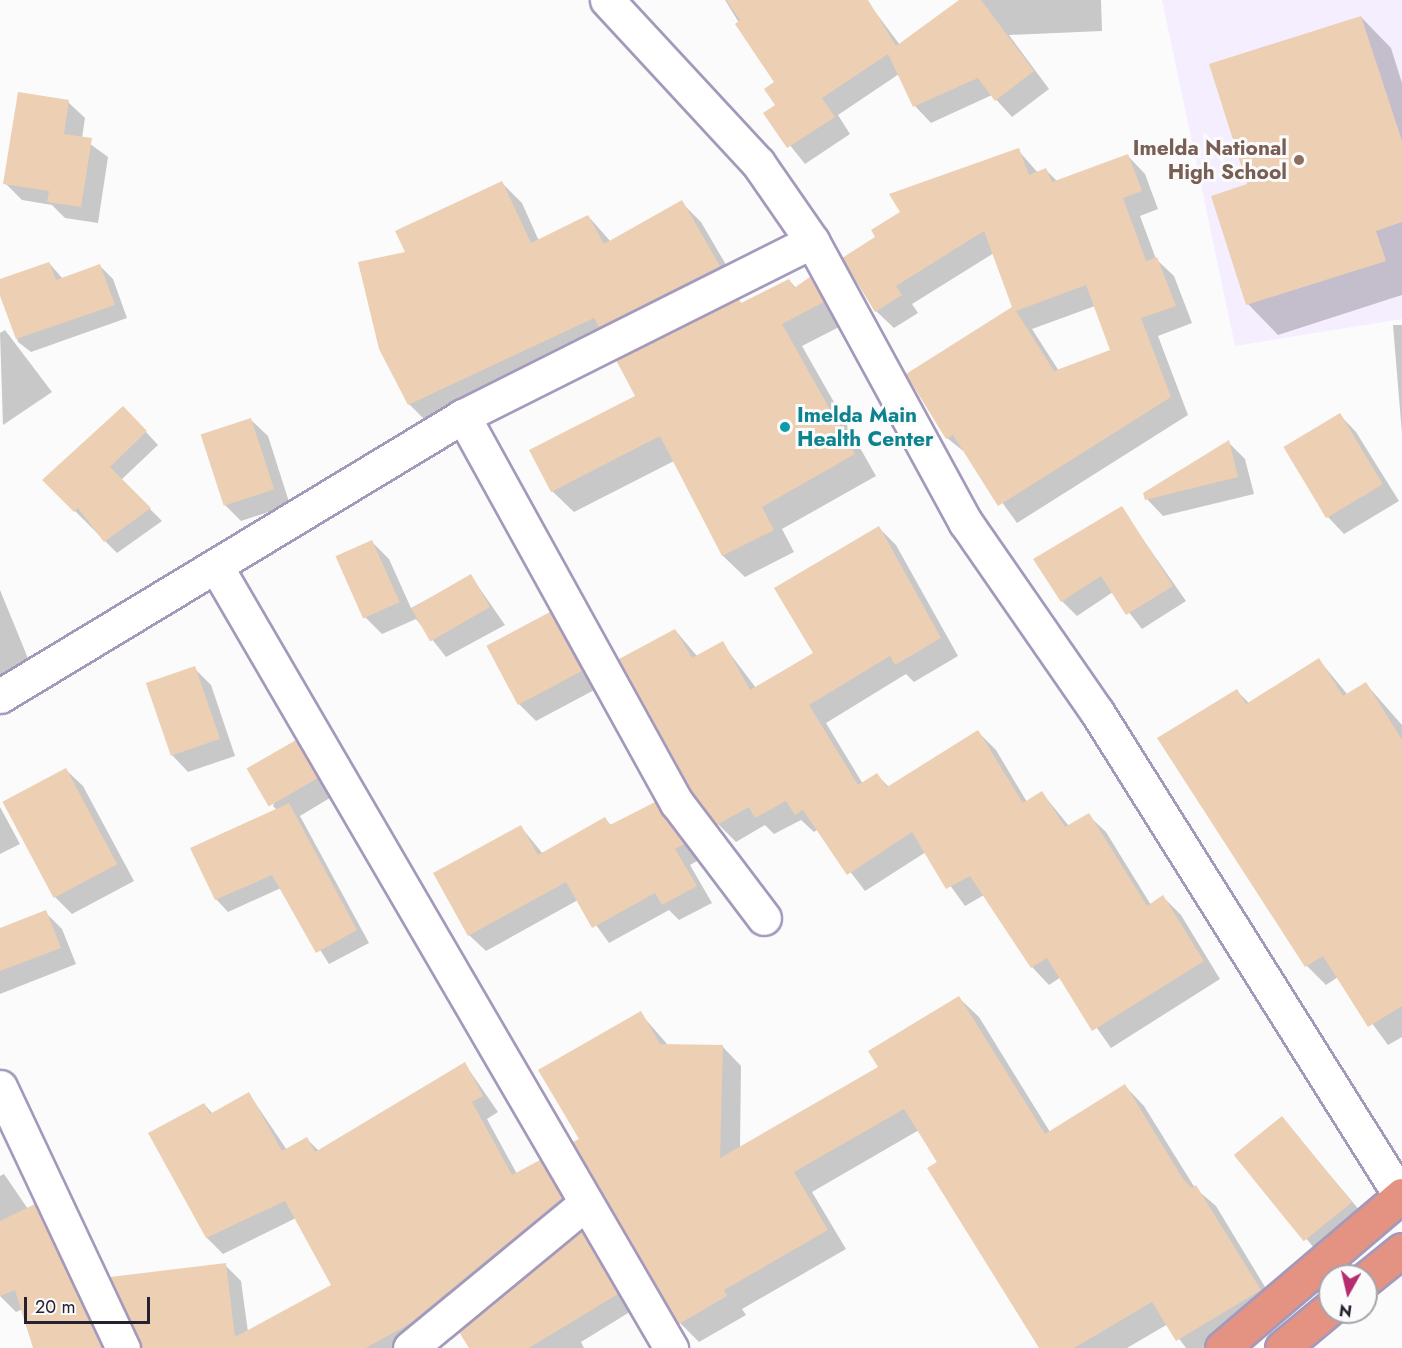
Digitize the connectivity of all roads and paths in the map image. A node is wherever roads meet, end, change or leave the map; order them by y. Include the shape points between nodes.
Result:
1 (608, 0) edge
2 (812, 241) junction
3 (463, 416) junction
4 (217, 568) junction
5 (0, 696) edge
6 (764, 918) dead end
7 (0, 1087) edge
8 (1401, 1196) edge
9 (586, 1203) junction
10 (1402, 1250) edge
11 (1378, 1269) edge
12 (1318, 1318) edge
13 (123, 1348) edge
14 (410, 1348) edge
15 (671, 1348) edge
16 (1222, 1348) edge
17 (1282, 1348) edge

1 - 2 street via 758,163
2 - 3 street
2 - 8 street via 966,523 1097,712
3 - 4 street
3 - 6 street via 677,803
4 - 5 street
4 - 9 street
7 - 13 street
8 - 16 highway
9 - 14 street
9 - 15 street
10 - 11 highway
12 - 17 highway

